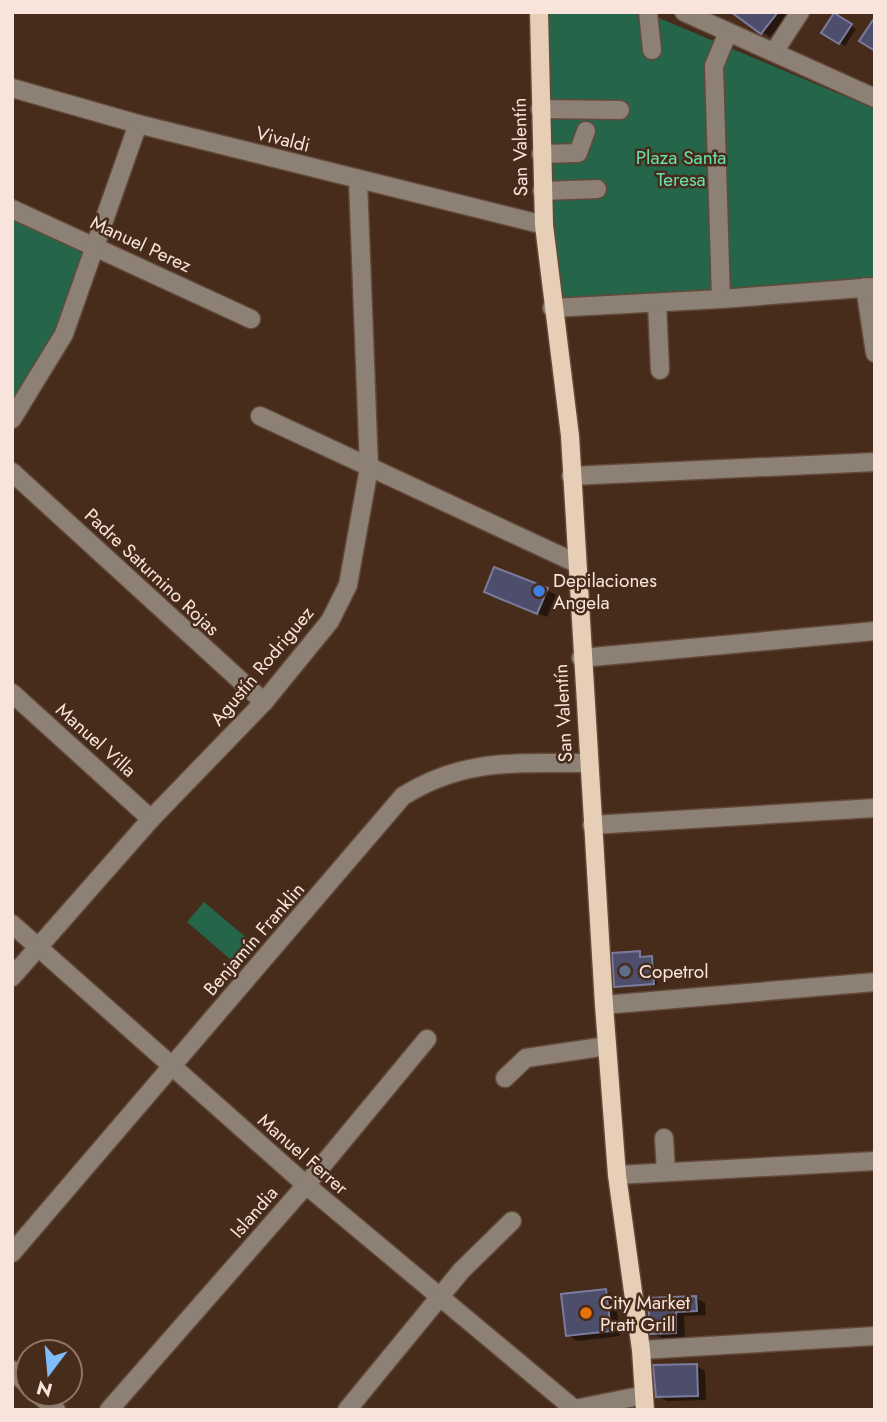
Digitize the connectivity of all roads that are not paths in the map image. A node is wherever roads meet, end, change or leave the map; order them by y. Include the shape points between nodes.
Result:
1 (539, 12) edge
2 (648, 12) edge
3 (800, 12) edge
4 (692, 14) edge
5 (728, 32) junction
6 (652, 50) dead end
7 (774, 52) junction
8 (12, 88) edge
9 (875, 98) edge
10 (540, 109) junction
11 (620, 110) dead end
12 (138, 124) junction
13 (586, 131) dead end
14 (541, 154) junction
15 (358, 180) junction
16 (597, 189) dead end
17 (542, 191) junction
18 (12, 209) edge
19 (544, 225) junction
20 (97, 246) junction
21 (870, 287) edge
22 (721, 299) junction
23 (657, 303) junction
24 (552, 308) junction
25 (251, 320) dead end
26 (875, 353) edge
27 (660, 370) dead end
28 (260, 416) dead end
29 (12, 419) edge
30 (875, 462) edge
31 (369, 468) junction
32 (12, 472) edge
33 (571, 476) junction
34 (576, 563) junction
35 (875, 631) edge
36 (581, 658) junction
37 (12, 693) edge
38 (264, 702) junction
39 (587, 763) junction
40 (875, 808) edge
41 (151, 819) junction
42 (592, 825) junction
43 (12, 924) edge
44 (39, 947) junction
45 (12, 978) edge
46 (875, 982) edge
47 (604, 1005) junction
48 (427, 1039) dead end
49 (607, 1046) junction
50 (172, 1066) junction
51 (505, 1078) dead end
52 (664, 1138) dead end
53 (875, 1161) edge
54 (666, 1172) junction
55 (617, 1174) junction
56 (306, 1185) junction
57 (512, 1221) dead end
58 (12, 1253) edge
59 (441, 1299) junction
60 (875, 1336) edge
61 (642, 1350) junction
62 (644, 1402) edge
63 (571, 1409) edge
64 (109, 1410) edge
65 (347, 1410) edge

1 - 10 main road, San Valentín
2 - 6 street
3 - 7 street
4 - 5 street
5 - 7 street
5 - 22 street via 714,66
7 - 9 street
8 - 12 street, Vivaldi
10 - 11 street
10 - 14 main road, San Valentín
12 - 15 street, Vivaldi
12 - 20 street
13 - 14 street via 578,153
14 - 17 main road, San Valentín
15 - 19 street, Vivaldi
15 - 31 street, Agustín Rodriguez
16 - 17 street
17 - 19 main road, San Valentín
18 - 20 street, Manuel Perez
19 - 24 main road, San Valentín
20 - 25 street, Manuel Perez
20 - 29 street via 64,334
21 - 22 street
21 - 26 street
22 - 23 street
23 - 24 street
23 - 27 street
24 - 33 main road, San Valentín
28 - 31 street
30 - 33 street
31 - 34 street
31 - 38 street, Agustín Rodriguez via 348,585 330,621
32 - 38 street, Padre Saturnino Rojas
33 - 34 main road, San Valentín
34 - 36 main road, San Valentín
35 - 36 street
36 - 39 main road, San Valentín
37 - 41 street, Manuel Villa
38 - 41 street, Agustín Rodriguez
39 - 42 main road, San Valentín
39 - 50 street, Benjamín Franklin via 460,769 404,796
40 - 42 street
41 - 44 street, Agustín Rodriguez
42 - 47 main road, San Valentín
43 - 44 street, Manuel Ferrer
44 - 45 street, Agustín Rodriguez
44 - 50 street, Manuel Ferrer
46 - 47 street
47 - 49 main road, San Valentín
48 - 56 street, Islandia
49 - 51 street via 526,1058
49 - 55 main road, San Valentín
50 - 56 street, Manuel Ferrer
50 - 58 street, Benjamín Franklin
52 - 54 street
53 - 54 street
54 - 55 street
55 - 61 main road, San Valentín
56 - 59 street, Manuel Ferrer
56 - 64 street, Islandia
57 - 59 street via 479,1251
59 - 63 street, Manuel Ferrer
59 - 65 street
60 - 61 street
61 - 62 main road, San Valentín
62 - 63 street

